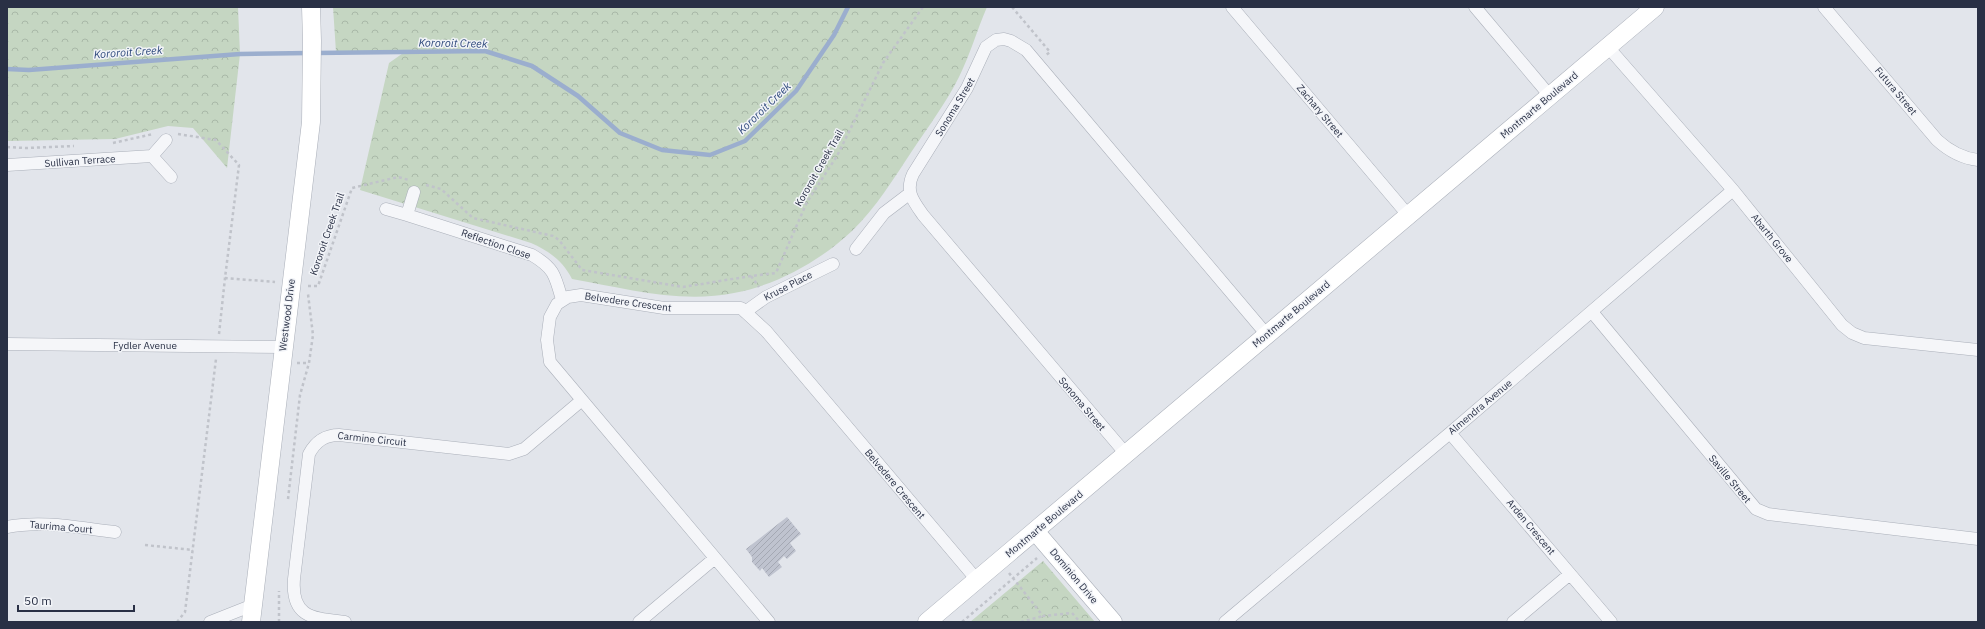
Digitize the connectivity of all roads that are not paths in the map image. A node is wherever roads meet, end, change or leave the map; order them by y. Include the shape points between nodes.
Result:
1 (310, 7) edge
2 (1232, 7) edge
3 (1475, 7) edge
4 (1655, 7) edge
5 (1824, 7) edge
6 (1608, 47) junction
7 (1550, 96) junction
8 (166, 135) road end
9 (152, 156) junction
10 (1978, 160) edge
11 (7, 165) edge
12 (171, 177) dead end
13 (415, 185) road end
14 (1733, 190) junction
15 (909, 194) junction
16 (386, 209) dead end
17 (407, 214) junction
18 (1408, 215) junction
19 (856, 249) dead end
20 (833, 264) dead end
21 (562, 300) junction
22 (746, 312) junction
23 (1592, 312) junction
24 (1267, 335) junction
25 (7, 344) edge
26 (283, 347) junction
27 (1978, 350) edge
28 (582, 400) junction
29 (1450, 432) junction
30 (1126, 454) junction
31 (7, 527) edge
32 (1035, 531) junction
33 (115, 532) dead end
34 (1978, 538) edge
35 (715, 558) junction
36 (1570, 574) junction
37 (977, 580) junction
38 (252, 613) edge
39 (210, 622) edge
40 (344, 622) edge
41 (638, 622) edge
42 (769, 622) edge
43 (927, 622) edge
44 (1113, 622) edge
45 (1225, 622) edge
46 (1513, 622) edge
47 (1611, 622) edge

1 - 26 street, Westwood Drive via 310,122 298,285
2 - 18 street, Zachary Street
3 - 7 street
4 - 6 street, Montmarte Boulevard
5 - 10 street, Futura Street via 1937,140 1950,152
6 - 7 street, Montmarte Boulevard
6 - 14 street, Abarth Grove
7 - 18 street, Montmarte Boulevard
8 - 9 street
9 - 11 street, Sullivan Terrace
9 - 12 street
13 - 17 street
14 - 23 street, Almendra Avenue
14 - 27 street, Abarth Grove via 1842,325 1852,333 1864,338
15 - 19 street via 884,213
15 - 24 street, Sonoma Street via 913,174 970,84 986,48 996,40 1011,40 1026,50
15 - 30 street, Sonoma Street via 923,215
16 - 17 street
17 - 21 street, Reflection Close via 532,255 546,263 555,276
18 - 24 street, Montmarte Boulevard
20 - 22 street, Kruse Place via 766,297
21 - 22 street, Belvedere Crescent via 581,295 664,308 705,310 737,307
21 - 28 street via 550,317 548,355 556,371
22 - 37 street, Belvedere Crescent via 766,331
23 - 29 street, Almendra Avenue
23 - 34 street, Saville Street via 1756,509 1768,514
24 - 30 street, Montmarte Boulevard
25 - 26 street, Fydler Avenue
26 - 38 street, Westwood Drive
28 - 35 street
28 - 40 street, Carmine Circuit via 524,449 509,454 339,435 331,435 318,441 309,454 294,598 302,612 309,617
29 - 36 street, Arden Crescent
29 - 45 street, Almendra Avenue
30 - 32 street, Montmarte Boulevard
31 - 33 street, Taurima Court via 42,523
32 - 37 street, Montmarte Boulevard
32 - 44 street, Dominion Drive
35 - 41 street
35 - 42 street
36 - 46 street
36 - 47 street, Arden Crescent
37 - 43 street, Montmarte Boulevard
38 - 39 street

